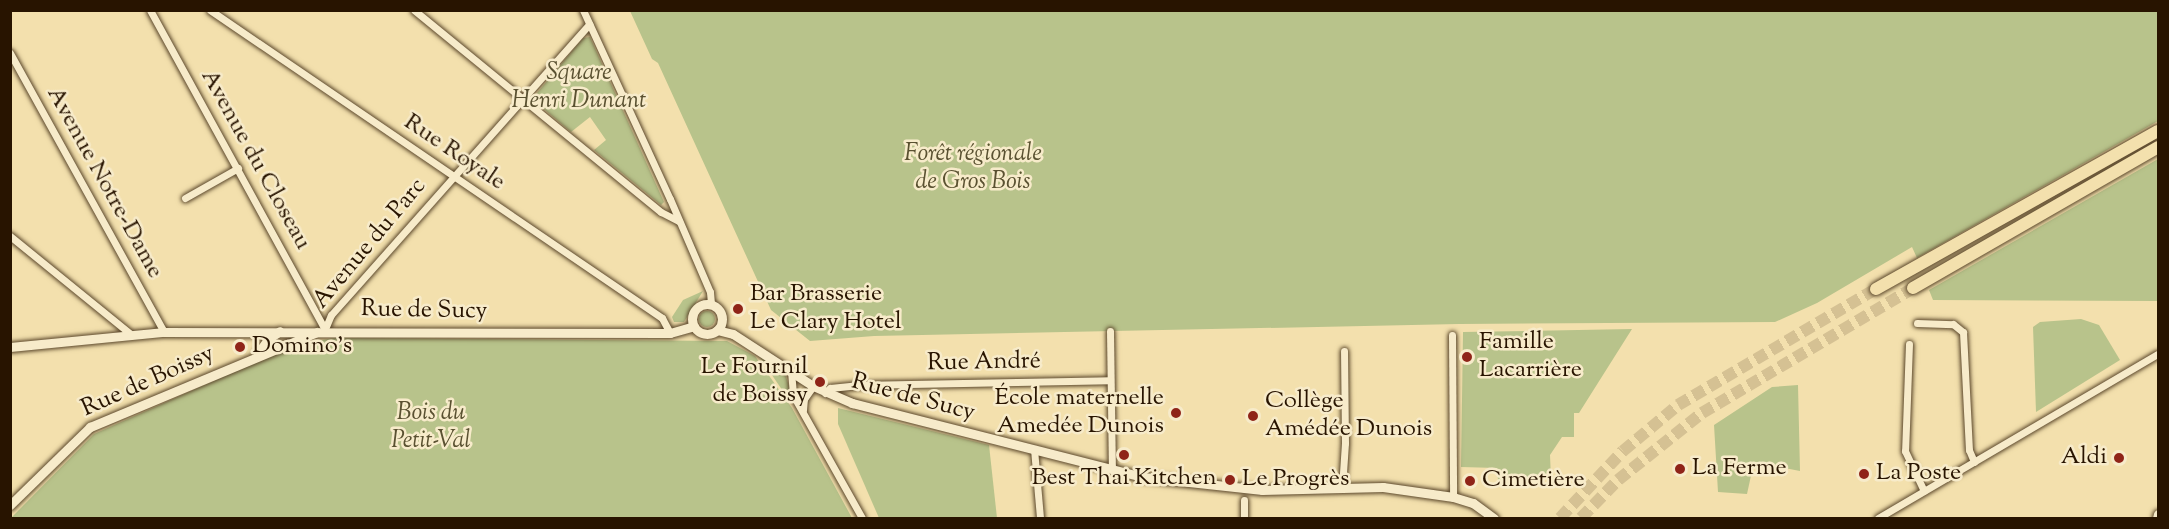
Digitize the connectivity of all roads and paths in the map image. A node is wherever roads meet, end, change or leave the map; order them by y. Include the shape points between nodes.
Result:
1 (150, 10) edge
2 (210, 10) edge
3 (414, 10) edge
4 (583, 10) edge
5 (589, 24) junction
6 (10, 53) edge
7 (521, 98) junction
8 (2158, 131) edge
9 (2158, 147) edge
10 (237, 168) junction
11 (453, 176) junction
12 (185, 198) dead end
13 (679, 220) junction
14 (10, 236) edge
15 (1913, 288) tunnel mouth
16 (1876, 289) tunnel mouth
17 (711, 304) junction
18 (1917, 323) dead end
19 (694, 326) junction
20 (720, 326) junction
21 (285, 329) junction
22 (325, 329) junction
23 (255, 331) junction
24 (1110, 331) dead end
25 (164, 332) junction
26 (670, 333) junction
27 (132, 335) junction
28 (1452, 335) dead end
29 (268, 339) junction
30 (281, 344) junction
31 (1909, 344) dead end
32 (10, 347) edge
33 (1344, 351) dead end
34 (257, 354) junction
35 (2158, 354) edge
36 (790, 371) junction
37 (1110, 380) junction
38 (813, 386) junction
39 (825, 393) junction
40 (803, 410) junction
41 (1034, 449) junction
42 (1974, 462) junction
43 (1112, 469) junction
44 (1342, 488) junction
45 (1924, 491) junction
46 (1453, 497) junction
47 (1244, 500) dead end
48 (10, 505) edge
49 (2158, 514) edge
50 (862, 519) edge
51 (1040, 519) edge
52 (1244, 519) edge
53 (1494, 519) edge
54 (1878, 519) edge
55 (2157, 519) edge

1 - 10 street, Avenue du Closeau
2 - 11 street, Rue Royale
3 - 7 street
4 - 5 street
5 - 7 street, Avenue du Parc
5 - 13 street
6 - 25 street, Avenue Notre-Dame
7 - 11 street, Avenue du Parc
7 - 13 street via 661,212
8 - 16 highway
9 - 15 highway
10 - 12 street
10 - 22 street, Avenue du Closeau
11 - 22 street, Avenue du Parc via 331,315
11 - 26 street, Rue Royale via 662,318
13 - 17 street via 710,292
14 - 27 street
17 - 19 main road via 694,311
17 - 20 main road via 719,309
18 - 42 street via 1953,324 1963,332 1969,450
19 - 20 main road via 706,334
19 - 26 main road, Rue de Sucy
20 - 36 main road, Rue de Sucy
21 - 22 main road, Rue de Sucy
21 - 23 main road, Rue de Sucy
21 - 29 main road
22 - 26 main road, Rue de Sucy
22 - 30 main road, Rue de Boissy
23 - 25 main road, Rue de Sucy
23 - 29 main road
24 - 37 street
25 - 27 main road, Rue de Sucy
27 - 32 main road, Rue de Sucy
28 - 46 street
29 - 30 main road
29 - 34 main road
30 - 34 main road, Rue de Boissy
31 - 45 street via 1905,451
33 - 44 street
34 - 48 main road, Rue de Boissy via 90,427
35 - 42 street
36 - 38 main road, Rue de Sucy
36 - 40 street via 794,395
37 - 39 street, Rue André via 857,386 830,388
37 - 43 street
38 - 39 main road, Rue de Sucy
38 - 40 street via 804,399
39 - 41 main road, Rue de Sucy via 881,412
40 - 50 street
41 - 43 main road, Rue de Sucy
41 - 51 street
42 - 45 street
43 - 44 main road, Rue de Sucy via 1205,485 1275,490
44 - 46 main road, Rue de Sucy via 1383,487
45 - 54 street
46 - 53 main road, Rue de Sucy via 1473,503
47 - 52 street
49 - 55 main road

